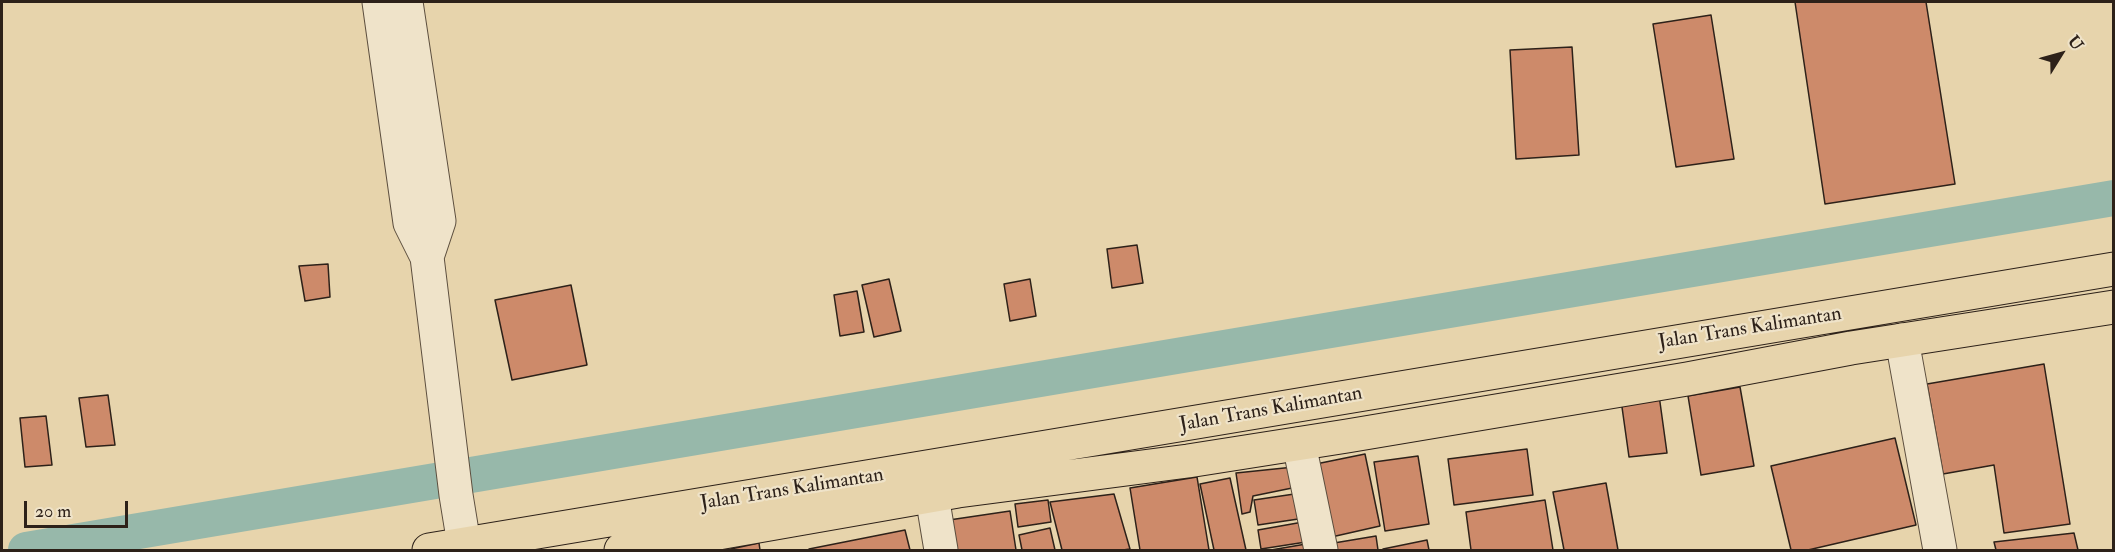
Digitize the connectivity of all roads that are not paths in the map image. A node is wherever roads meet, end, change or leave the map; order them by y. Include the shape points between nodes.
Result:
1 (379, 2) edge
2 (406, 2) edge
3 (427, 256) junction
4 (2114, 269) edge
5 (2114, 308) edge
6 (1902, 340) junction
7 (1299, 444) junction
8 (932, 496) junction
9 (464, 544) junction
10 (429, 550) edge
11 (621, 550) edge
12 (941, 550) edge
13 (1321, 550) edge
14 (1940, 550) edge

1 - 3 street via 410,223
2 - 3 street via 439,221
3 - 9 street
4 - 9 highway, Jalan Trans Kalimantan
5 - 6 highway, Jalan Trans Kalimantan
6 - 7 highway, Jalan Trans Kalimantan
6 - 14 street
7 - 8 highway, Jalan Trans Kalimantan
7 - 13 street
8 - 11 highway, Jalan Trans Kalimantan
8 - 12 street
9 - 10 highway, Jalan Trans Kalimantan

